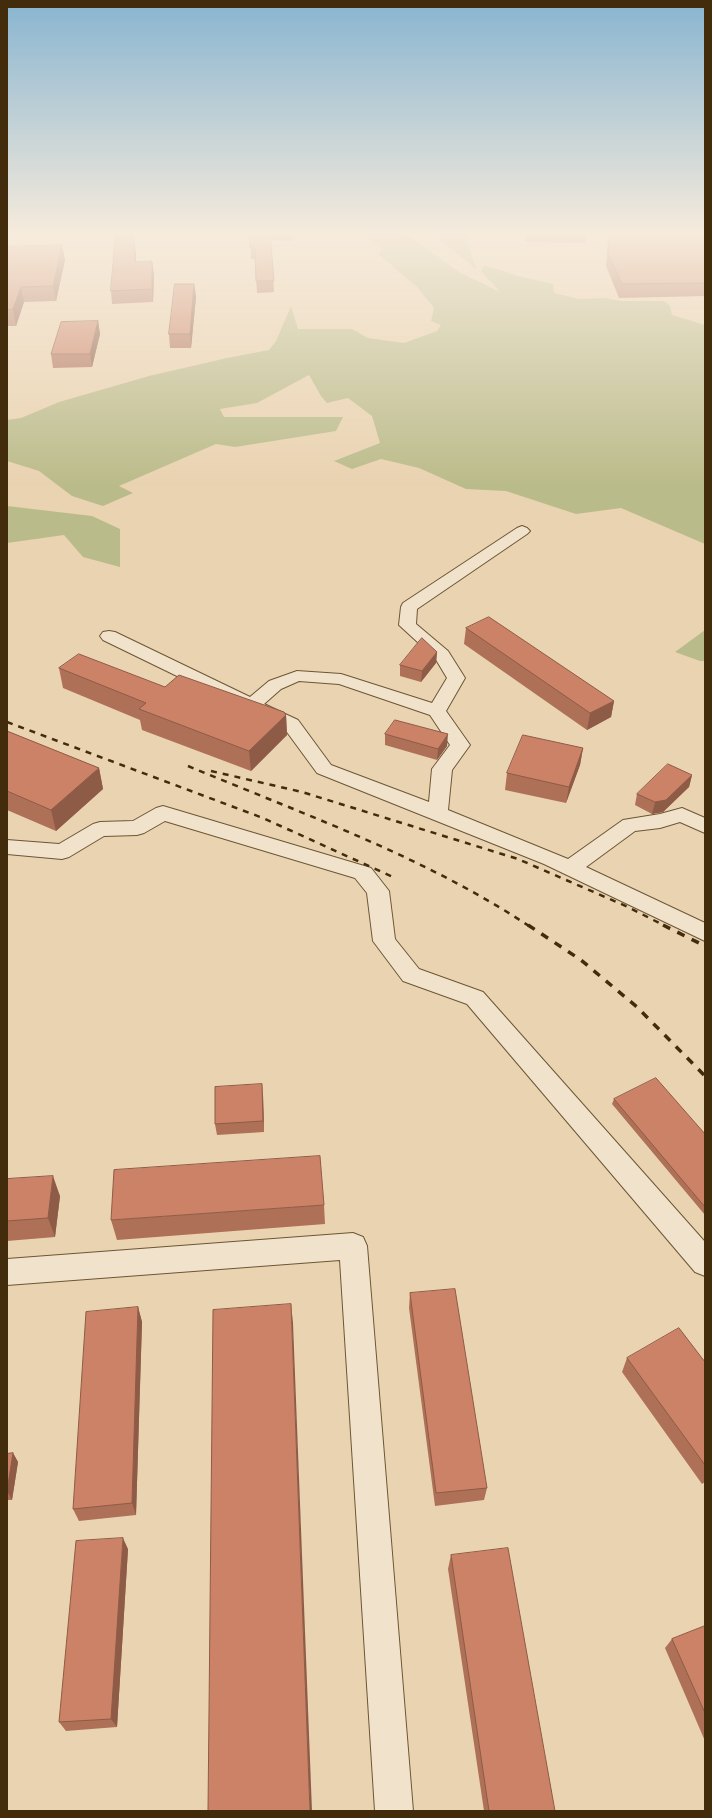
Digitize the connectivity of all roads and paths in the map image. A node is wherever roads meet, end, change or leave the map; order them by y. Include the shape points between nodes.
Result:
1 (522, 531) dead end
2 (109, 636) dead end
3 (252, 705) junction
4 (437, 711) junction
5 (438, 813) junction
6 (682, 814) junction
7 (705, 814) edge
8 (705, 826) edge
9 (7, 847) edge
10 (570, 868) junction
11 (705, 933) edge
12 (705, 1263) edge
13 (7, 1272) edge
14 (394, 1811) edge

1 - 4 lane via 409,607 407,625 442,655 456,678
2 - 3 lane
3 - 4 lane via 275,685 297,676 341,679
3 - 5 lane via 291,724 324,769
4 - 5 lane via 460,745 442,769
5 - 10 lane
6 - 7 lane
6 - 8 lane
6 - 10 lane via 660,821 630,825
9 - 12 lane via 62,852 100,829 137,828 164,813 363,873 378,891 384,941 411,975 475,998
10 - 11 lane
13 - 14 lane via 352,1246

